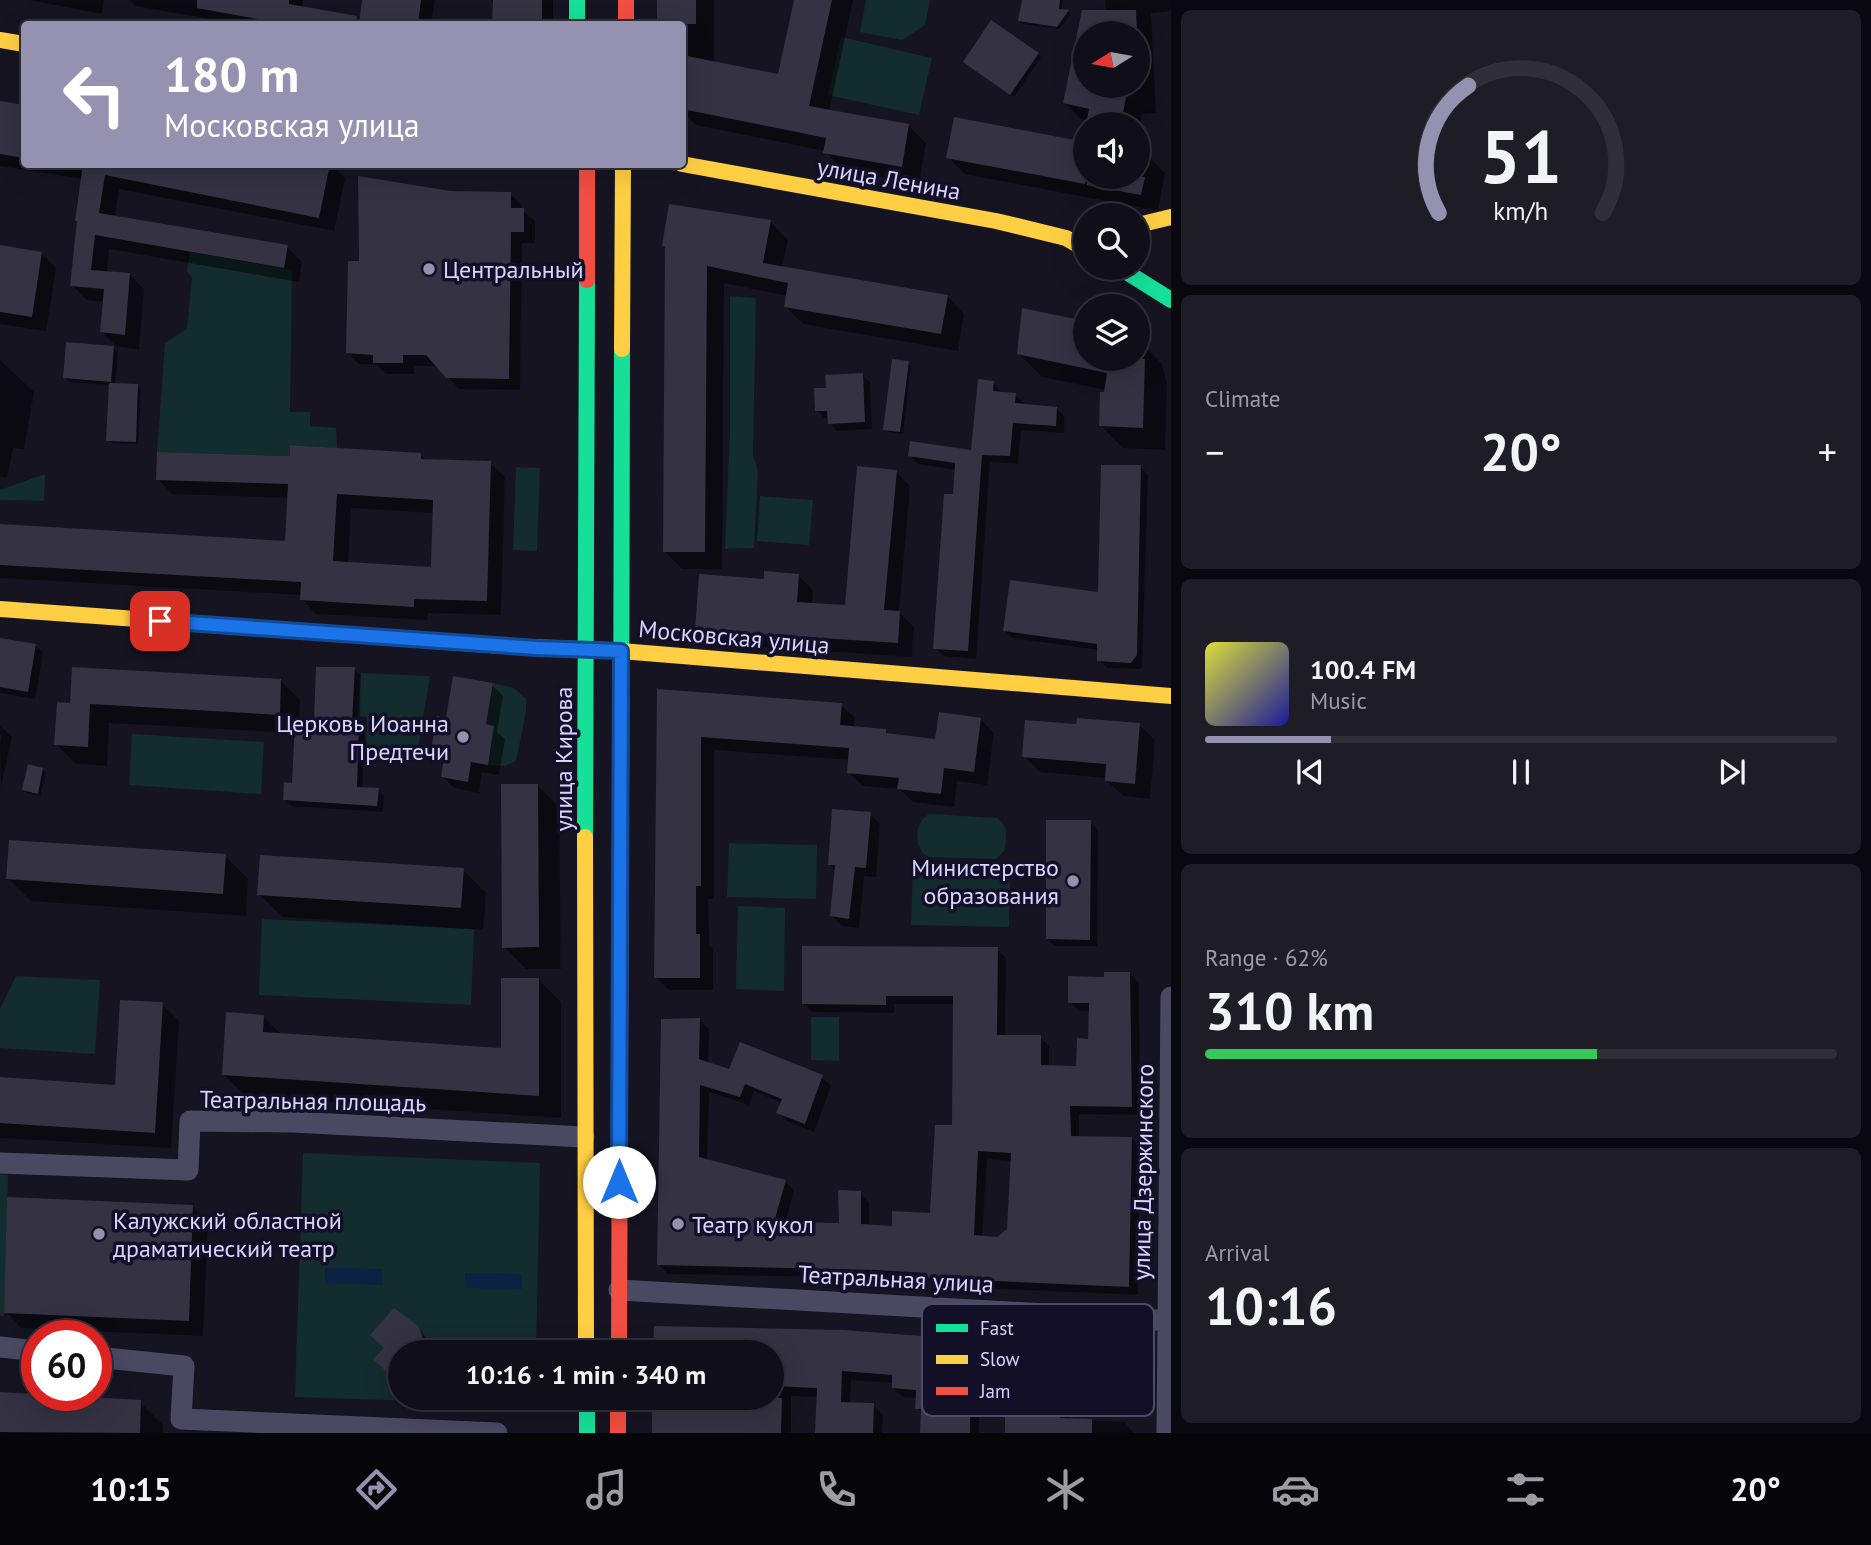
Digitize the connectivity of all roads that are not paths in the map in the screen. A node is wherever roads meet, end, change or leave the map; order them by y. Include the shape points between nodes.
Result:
1 (578, 0) edge
2 (626, 0) edge
3 (578, 21) edge
4 (626, 21) edge
5 (0, 40) edge
6 (21, 44) edge
7 (686, 165) edge
8 (587, 168) edge
9 (623, 168) edge
10 (1171, 216) edge
11 (1150, 222) edge
12 (1073, 237) edge
13 (1066, 238) junction
14 (1073, 242) edge
15 (1139, 280) edge
16 (1171, 300) edge
17 (0, 609) edge
18 (586, 649) junction
19 (621, 651) junction
20 (1171, 696) edge
21 (1171, 996) edge
22 (584, 1137) junction
23 (0, 1163) edge
24 (619, 1290) junction
25 (922, 1307) edge
26 (1169, 1321) edge
27 (586, 1340) edge
28 (619, 1340) edge
29 (0, 1347) edge
30 (21, 1349) edge
31 (112, 1359) edge
32 (587, 1410) edge
33 (618, 1410) edge
34 (497, 1433) edge
35 (587, 1433) edge
36 (618, 1433) edge
37 (1167, 1433) edge

1 - 3 main road
2 - 4 main road
5 - 6 main road
7 - 13 main road, улица Ленина
8 - 18 main road, улица Кирова
9 - 19 main road
10 - 11 main road
12 - 13 main road
13 - 14 main road, улица Ленина
15 - 16 main road
17 - 18 main road, Московская улица
18 - 19 main road, Московская улица
18 - 22 main road, улица Кирова
19 - 20 main road, Московская улица
19 - 24 main road
21 - 26 street, улица Дзержинского
22 - 23 street, Театральная площадь via 190,1121 188,1170
22 - 27 main road, улица Кирова
24 - 25 street, Театральная улица
24 - 28 main road
26 - 37 street, улица Дзержинского
29 - 30 street
31 - 34 street via 184,1366 181,1419
32 - 35 main road
33 - 36 main road

